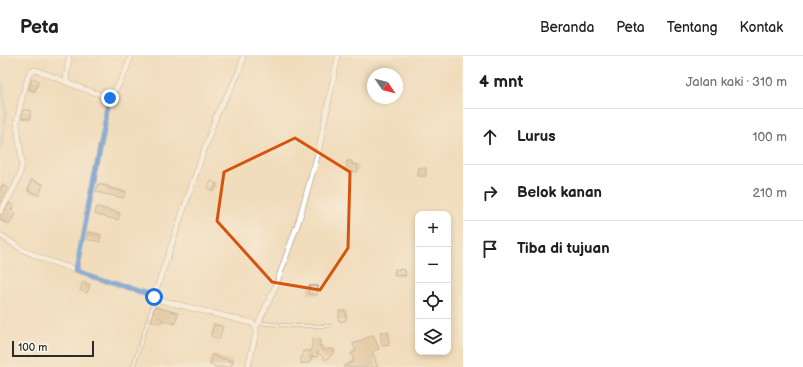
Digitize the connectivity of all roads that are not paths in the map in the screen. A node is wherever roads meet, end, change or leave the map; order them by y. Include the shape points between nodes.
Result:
1 (69, 56) edge
2 (131, 56) edge
3 (243, 56) edge
4 (338, 56) edge
5 (66, 82) junction
6 (110, 98) junction
7 (0, 212) edge
8 (0, 235) edge
9 (76, 270) junction
10 (154, 297) junction
11 (256, 324) junction
12 (329, 326) dead end
13 (133, 367) edge
14 (248, 367) edge

1 - 5 street
2 - 6 street via 121,83
3 - 10 street via 217,114
4 - 11 street via 318,153 299,220 276,285
5 - 6 street
5 - 7 street via 39,71 34,70 29,74 17,122 22,164 19,177
6 - 9 street
8 - 9 street via 29,253
9 - 10 street
10 - 11 street
10 - 13 lane
11 - 12 lane
11 - 14 street

